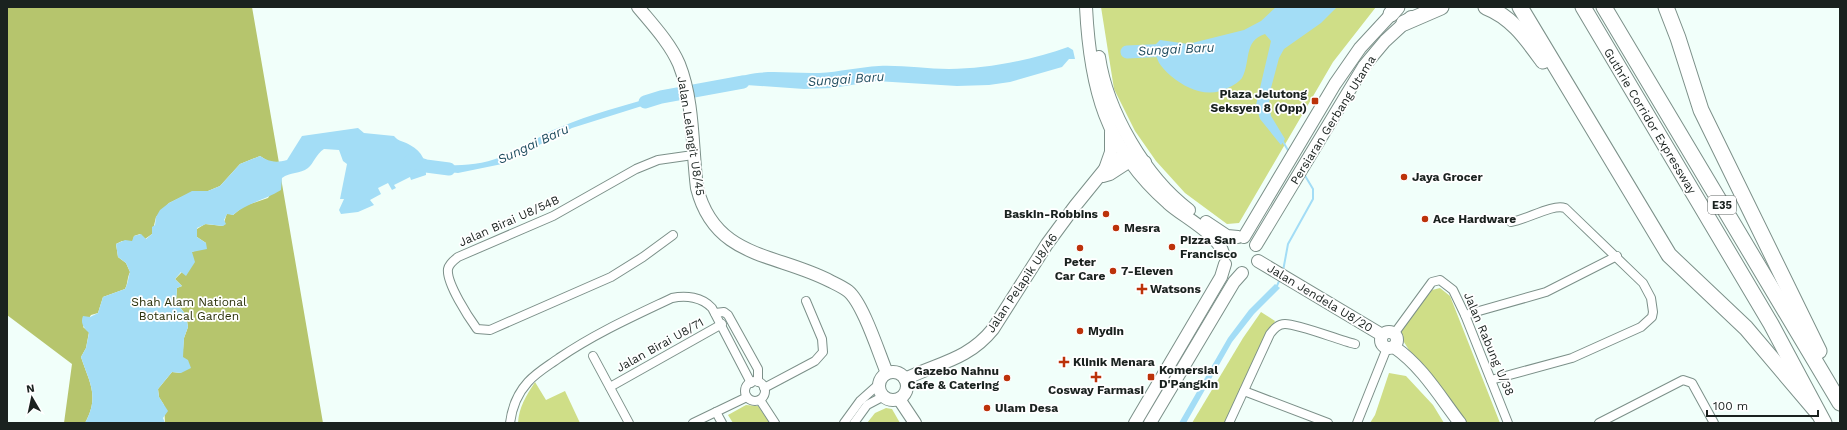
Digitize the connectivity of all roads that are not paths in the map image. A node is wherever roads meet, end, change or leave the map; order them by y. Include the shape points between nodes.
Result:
1 (638, 7) edge
2 (1086, 7) edge
3 (1095, 7) edge
4 (1425, 7) edge
5 (1441, 7) edge
6 (1486, 7) edge
7 (1520, 7) edge
8 (1604, 7) edge
9 (1666, 7) edge
10 (1396, 9) edge
11 (1586, 12) edge
12 (1091, 20) junction
13 (1404, 23) junction
14 (1569, 86) junction
15 (1101, 88) junction
16 (1111, 129) junction
17 (1130, 138) junction
18 (693, 155) junction
19 (1128, 157) junction
20 (1145, 162) junction
21 (1105, 173) junction
22 (1142, 176) junction
23 (1511, 222) dead end
24 (673, 235) dead end
25 (1241, 237) junction
26 (1256, 245) junction
27 (1617, 256) junction
28 (1224, 258) junction
29 (1258, 261) junction
30 (1242, 273) junction
31 (806, 301) dead end
32 (716, 313) junction
33 (1465, 315) junction
34 (722, 324) junction
35 (1388, 334) junction
36 (1355, 344) dead end
37 (1391, 348) junction
38 (593, 356) dead end
39 (887, 374) junction
40 (905, 379) junction
41 (1491, 380) junction
42 (758, 384) junction
43 (880, 384) junction
44 (610, 386) junction
45 (1244, 391) junction
46 (1840, 393) edge
47 (747, 396) junction
48 (884, 396) junction
49 (899, 398) junction
50 (760, 400) junction
51 (1840, 403) edge
52 (716, 412) junction
53 (1821, 418) edge
54 (510, 423) edge
55 (629, 423) edge
56 (693, 423) edge
57 (722, 423) edge
58 (775, 423) edge
59 (844, 423) edge
60 (854, 423) edge
61 (916, 423) edge
62 (1135, 423) edge
63 (1150, 423) edge
64 (1229, 423) edge
65 (1328, 423) edge
66 (1357, 423) edge
67 (1460, 423) edge
68 (1508, 423) edge
69 (1599, 423) edge
70 (1714, 423) edge

1 - 18 street, Jalan Lelangit U8/45 via 661,35 679,64 686,91
2 - 12 street
3 - 12 street
4 - 13 street, Persiaran Gerbang Utama
5 - 13 highway
6 - 14 highway via 1502,14 1513,24 1557,79
7 - 14 highway
8 - 51 highway, Guthrie Corridor Expressway / E35
9 - 46 highway via 1701,110
10 - 25 street, Persiaran Gerbang Utama via 1364,43 1348,66
11 - 53 highway, Guthrie Corridor Expressway / E35 via 1771,324
12 - 15 street
13 - 26 street, Persiaran Gerbang Utama via 1364,66
14 - 53 highway via 1669,255 1746,328
15 - 16 street via 1106,118
15 - 17 street
16 - 19 street
16 - 21 street via 1111,152
17 - 19 street
17 - 20 street
18 - 24 street, Jalan Birai U8/54B via 658,160 636,169 553,216 458,257 448,270 466,314 477,329 490,330 611,277 643,258
18 - 39 street, Jalan Lelangit U8/45 via 700,200 716,228 744,248 819,275 848,291 858,303
19 - 20 street
19 - 21 street, Jalan Pelapik U8/46
19 - 22 street
20 - 25 street via 1184,207 1221,232
21 - 22 street via 1128,172
21 - 40 street, Jalan Pelapik U8/46 via 1061,224 985,338 956,359
22 - 28 street via 1178,212 1218,242
23 - 27 street via 1559,206 1565,208
25 - 26 street
25 - 28 street via 1228,242
26 - 29 street
27 - 33 street via 1546,292
27 - 41 street via 1643,283 1651,298 1653,312 1647,322 1572,358
28 - 30 street via 1232,271
28 - 62 street via 1221,277
29 - 30 street via 1252,269
29 - 35 street, Jalan Jendela U8/20
30 - 63 street via 1234,282
31 - 42 street via 822,339 823,352 816,361
32 - 34 street
32 - 42 street via 728,314 758,368
32 - 54 street via 706,302 683,296 672,298 622,320 585,341 533,377 517,397
33 - 35 street, Jalan Rabung U/38 via 1453,290 1445,282 1436,280
33 - 41 street, Jalan Rabung U/38
34 - 42 street
34 - 44 street, Jalan Birai U8/71
35 - 37 street via 1397,340
36 - 45 street via 1290,325 1278,325 1270,334
37 - 66 street
37 - 67 street via 1409,357
38 - 44 street, Jalan Birai U8/71
39 - 40 street via 895,372
39 - 43 street
40 - 49 street via 906,390
41 - 68 street, Jalan Rabung U/38
42 - 47 street via 746,388
42 - 50 street via 764,395
43 - 48 street
43 - 59 street via 860,401
44 - 55 street, Jalan Birai U8/71
45 - 64 street
45 - 65 street
47 - 50 street via 753,400
47 - 52 street
48 - 49 street via 891,399
48 - 60 street via 867,405
49 - 61 street
50 - 58 street
52 - 56 street
52 - 57 street
69 - 70 street via 1683,380 1692,383

